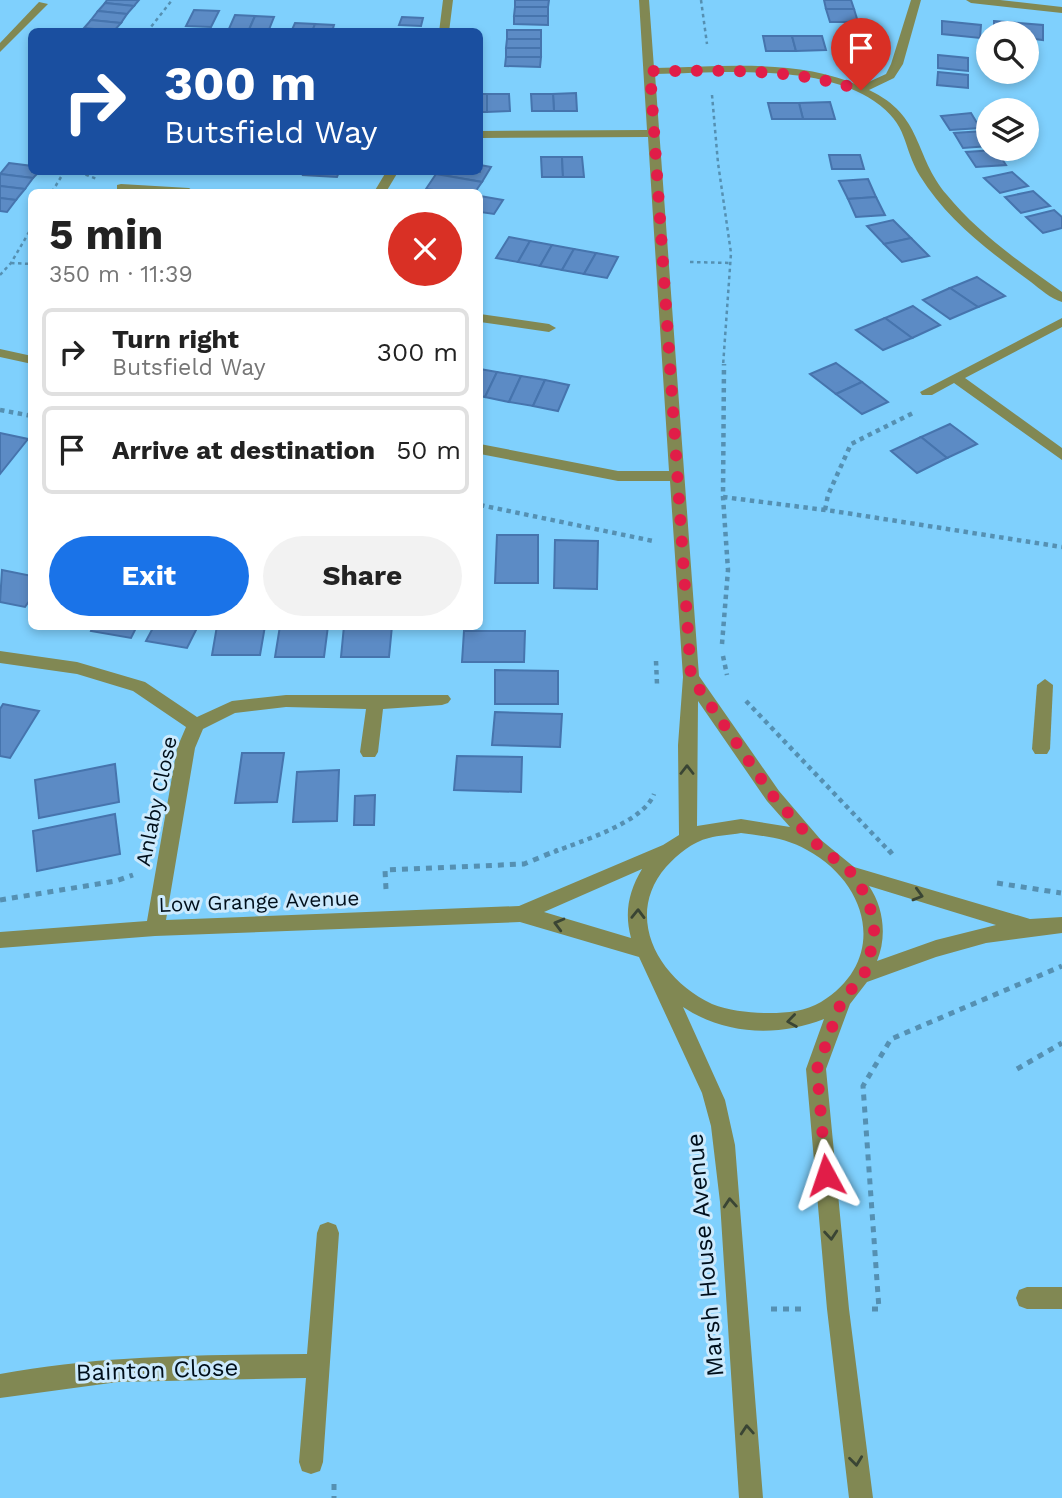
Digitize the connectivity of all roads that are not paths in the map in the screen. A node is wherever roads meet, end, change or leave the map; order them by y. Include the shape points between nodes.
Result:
1 (448, 0) edge
2 (644, 0) edge
3 (916, 0) edge
4 (971, 0) edge
5 (43, 4) dead end
6 (1062, 10) edge
7 (444, 28) edge
8 (5, 37) edge
9 (0, 50) edge
10 (650, 71) junction
11 (861, 90) junction
12 (654, 133) junction
13 (483, 135) edge
14 (129, 176) dead end
15 (120, 189) edge
16 (1062, 298) edge
17 (483, 318) edge
18 (1062, 322) edge
19 (549, 328) dead end
20 (0, 353) edge
21 (28, 359) edge
22 (955, 377) junction
23 (927, 392) road end
24 (483, 450) edge
25 (1062, 455) edge
26 (678, 476) junction
27 (0, 657) edge
28 (691, 677) junction
29 (1045, 685) dead end
30 (442, 699) dead end
31 (375, 703) junction
32 (1043, 704) junction
33 (1062, 707) edge
34 (196, 725) junction
35 (1041, 749) dead end
36 (369, 752) dead end
37 (688, 838) junction
38 (814, 842) junction
39 (670, 849) junction
40 (853, 874) junction
41 (520, 914) junction
42 (1062, 925) edge
43 (1025, 926) junction
44 (155, 928) junction
45 (0, 940) edge
46 (644, 950) junction
47 (864, 975) junction
48 (660, 976) junction
49 (842, 1000) junction
50 (328, 1233) dead end
51 (1027, 1298) dead end
52 (1062, 1298) edge
53 (316, 1366) junction
54 (0, 1386) edge
55 (311, 1462) dead end
56 (751, 1498) edge
57 (861, 1498) edge

1 - 7 street
2 - 10 street
3 - 11 street via 890,76
4 - 6 street
5 - 8 street
8 - 9 street
10 - 11 street via 793,73
10 - 12 street
11 - 16 street via 900,116 927,178 955,213 985,243
12 - 13 street
12 - 26 street
14 - 15 street
17 - 19 street
18 - 22 street
20 - 21 street
22 - 23 street
22 - 25 street
24 - 26 street via 618,476
26 - 28 street
27 - 34 street, Anlaby Close via 77,668 139,686
37 -> 28 street
28 - 38 street, Marsh House Avenue via 773,796
29 - 32 street
30 - 31 street, Anlaby Close
31 - 34 street, Anlaby Close via 286,701 232,707
31 - 36 street
32 - 33 street
32 - 35 street
34 - 44 street, Anlaby Close via 186,748
37 - 38 street, Marsh House Avenue via 731,825 781,830
37 - 39 street, Marsh House Avenue
38 - 40 street, Marsh House Avenue
39 - 41 street, Low Grange Avenue
46 -> 39 street, Marsh House Avenue via 636,919 640,889
40 -> 43 street
40 - 47 street, Marsh House Avenue via 869,901 875,936
41 - 44 street, Low Grange Avenue
46 -> 41 street, Low Grange Avenue
42 - 43 street
43 - 47 street via 914,955
44 - 45 street, Low Grange Avenue
46 - 48 street, Marsh House Avenue
47 - 49 street, Marsh House Avenue
49 -> 48 street, Marsh House Avenue via 811,1017 748,1023 708,1011
56 -> 48 street, Marsh House Avenue via 728,1170 717,1105
49 -> 57 street, Marsh House Avenue via 817,1069 838,1309
50 - 53 street
51 - 52 street
53 - 54 street, Bainton Close via 116,1368 54,1374
53 - 55 street

